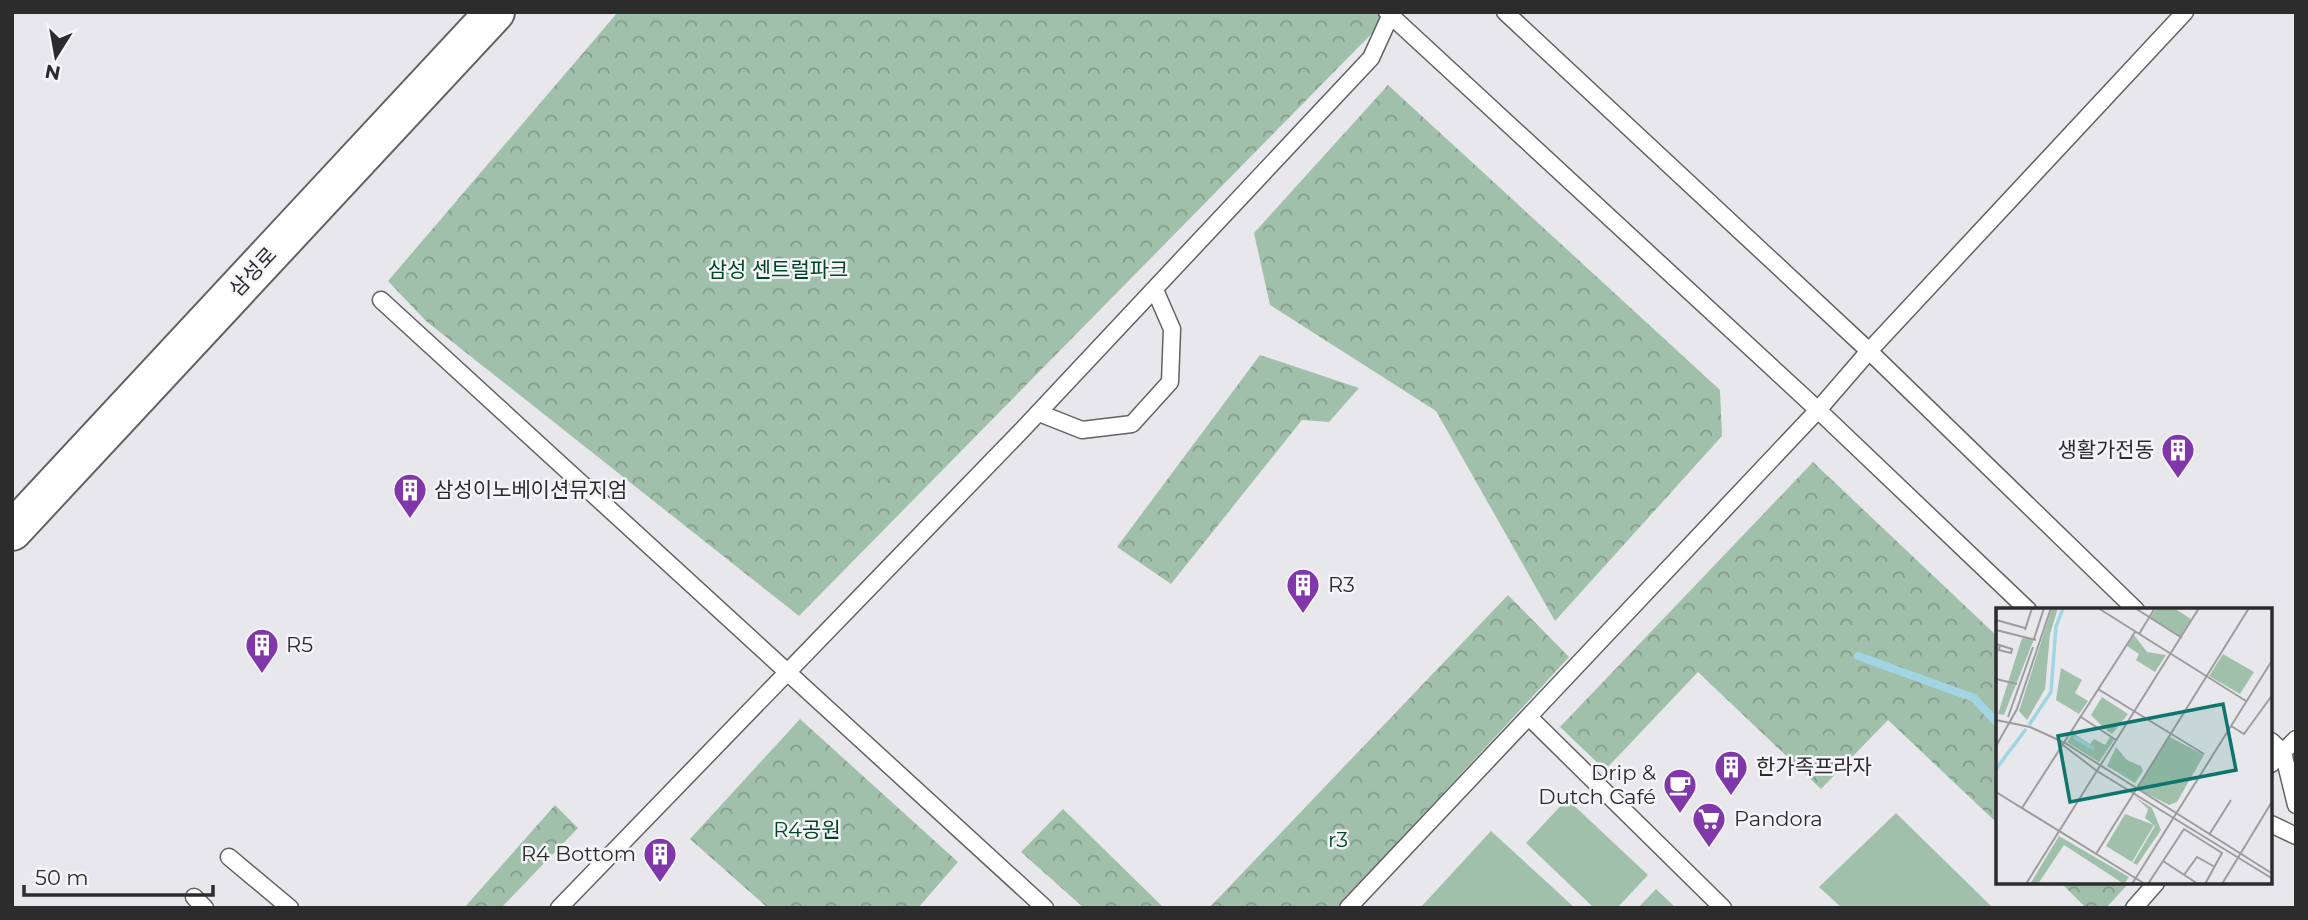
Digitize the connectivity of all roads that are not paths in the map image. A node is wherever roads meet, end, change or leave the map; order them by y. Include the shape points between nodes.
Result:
1 (495, 12) edge
2 (1505, 12) edge
3 (2185, 12) edge
4 (1389, 13) edge
5 (1155, 290) junction
6 (381, 300) dead end
7 (1868, 351) junction
8 (1818, 410) junction
9 (1039, 413) junction
10 (12, 531) edge
11 (2026, 608) edge
12 (2134, 608) edge
13 (786, 672) junction
14 (1529, 717) junction
15 (2296, 739) edge
16 (2275, 752) edge
17 (2296, 805) edge
18 (2273, 825) edge
19 (2296, 836) edge
20 (229, 857) dead end
21 (2154, 885) edge
22 (290, 908) edge
23 (559, 908) edge
24 (1045, 908) edge
25 (1348, 908) edge
26 (1723, 908) edge
27 (2134, 908) edge

1 - 10 street, 삼성로
2 - 7 lane
3 - 7 lane
4 - 5 lane via 1371,58
4 - 8 lane
5 - 9 lane
5 - 9 lane via 1172,328 1170,382 1132,424 1082,430
6 - 13 lane
7 - 8 lane
7 - 12 lane
8 - 11 lane
8 - 14 lane
9 - 13 lane
13 - 23 lane
13 - 24 lane
14 - 25 lane
14 - 26 lane
15 - 16 lane
16 - 17 lane
18 - 19 lane
20 - 22 lane
21 - 27 lane

